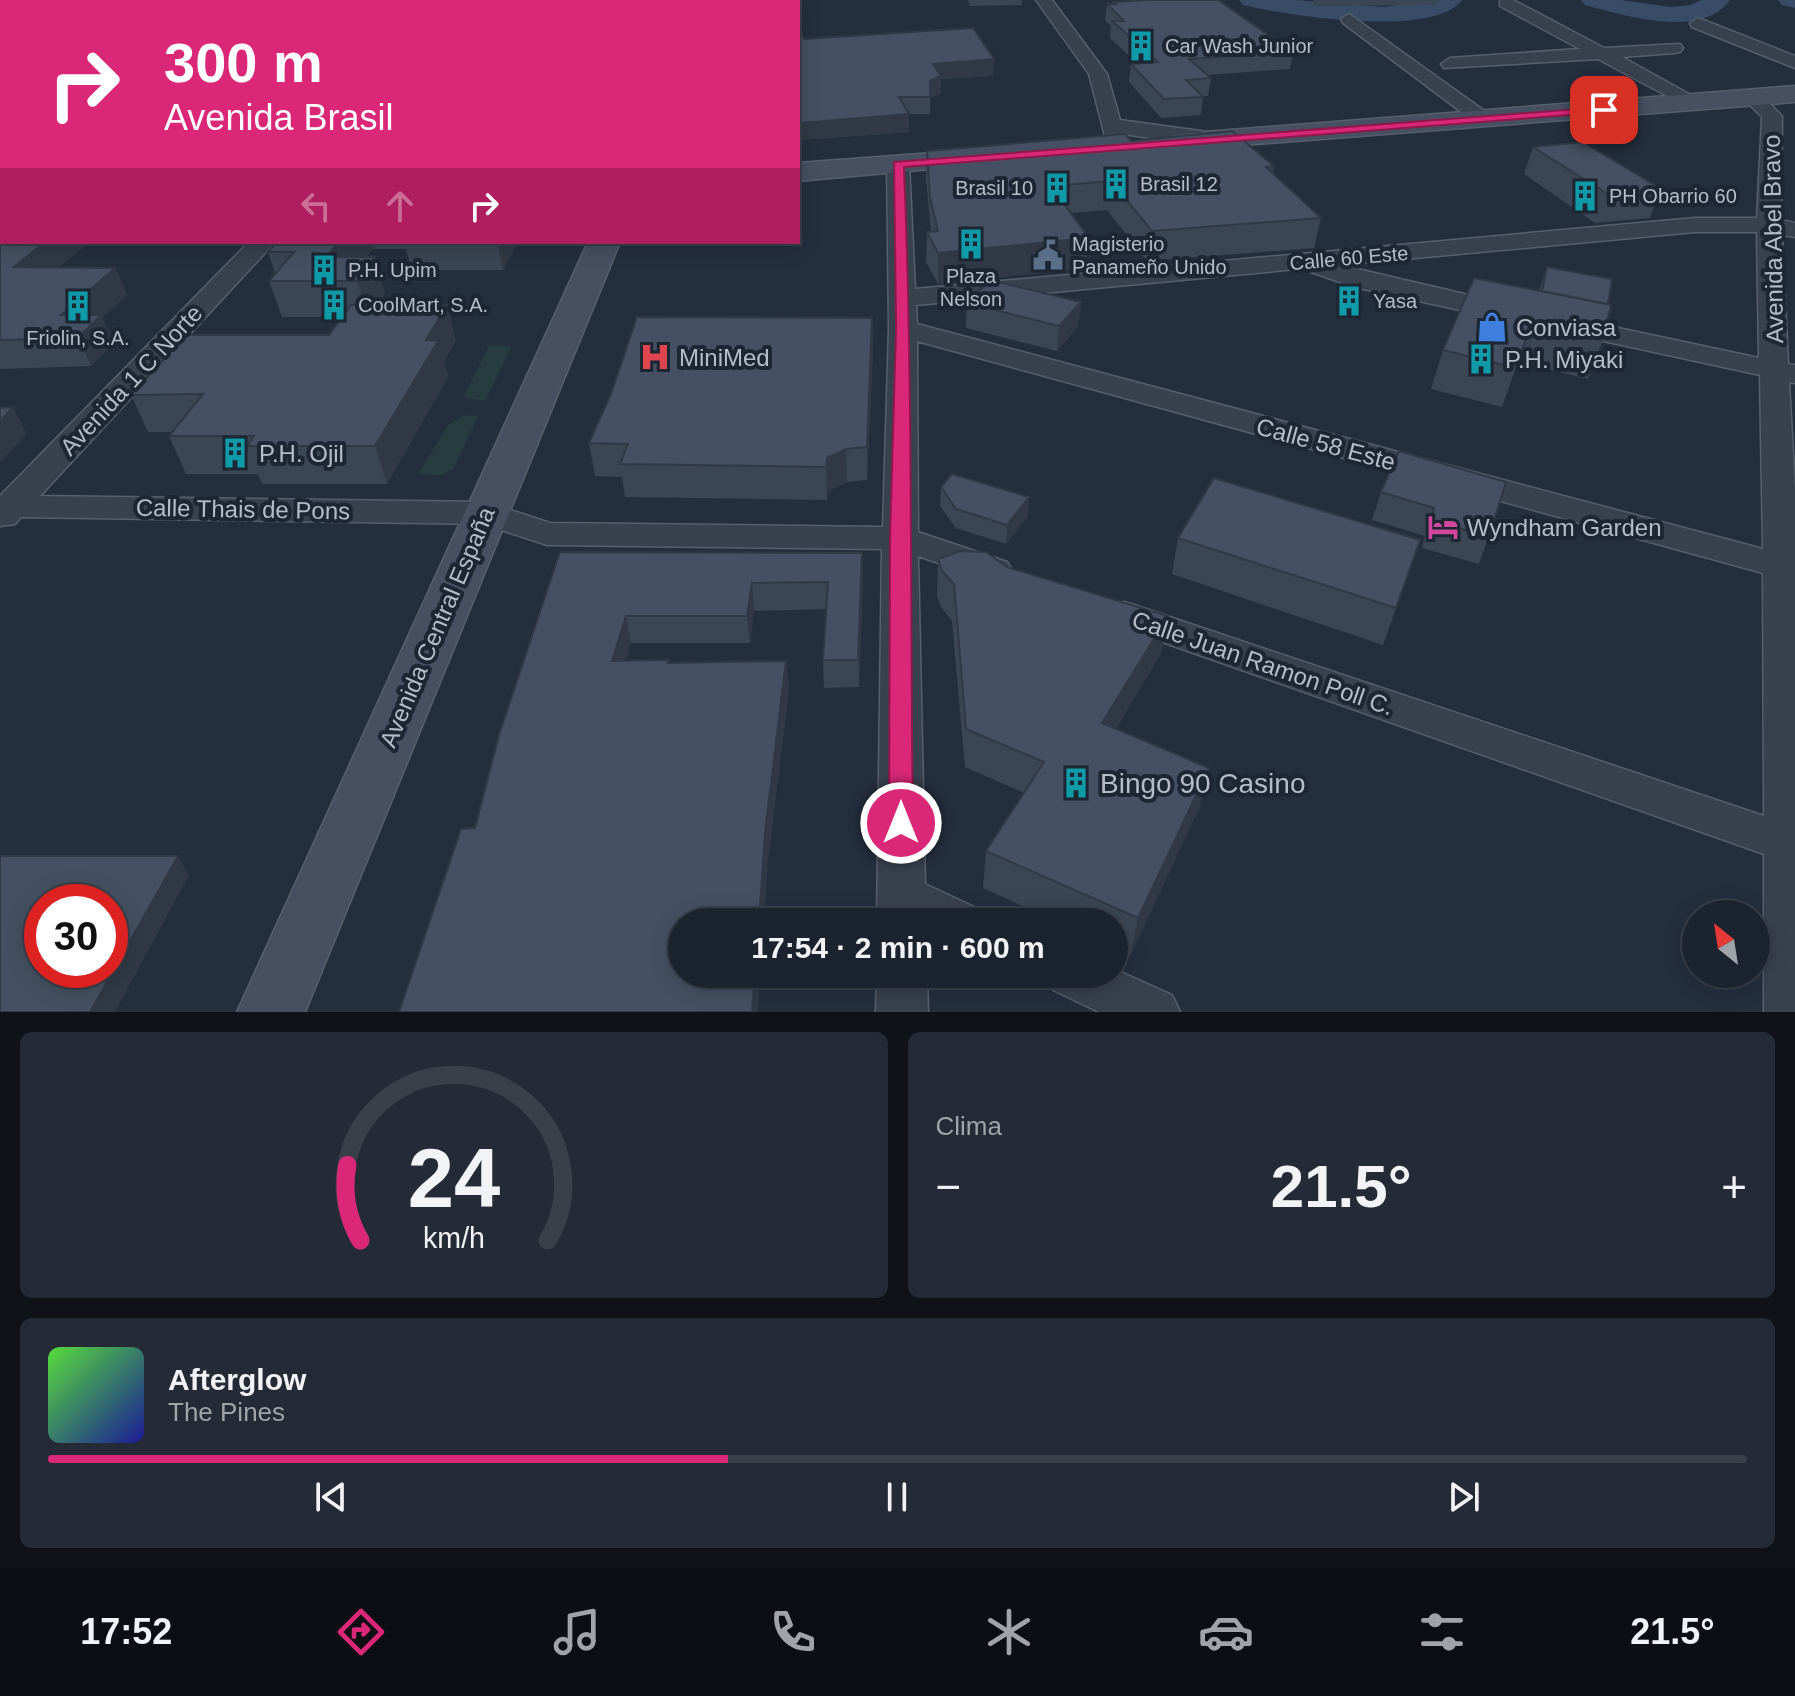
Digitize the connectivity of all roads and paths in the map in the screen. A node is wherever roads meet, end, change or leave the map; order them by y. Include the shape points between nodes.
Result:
1 (1044, 0) edge
2 (1506, 3) dead end
3 (1349, 19) dead end
4 (1698, 23) dead end
5 (1674, 48) dead end
6 (1606, 53) junction
7 (1795, 63) edge
8 (1450, 64) dead end
9 (1795, 94) edge
10 (1753, 98) junction
11 (1695, 103) junction
12 (1483, 119) junction
13 (1114, 136) junction
14 (1086, 150) edge
15 (1008, 155) edge
16 (898, 164) junction
17 (800, 172) edge
18 (1782, 227) edge
19 (261, 244) edge
20 (603, 244) edge
21 (1309, 262) junction
22 (903, 313) junction
23 (1785, 372) edge
24 (4, 511) edge
25 (486, 513) junction
26 (900, 538) junction
27 (1788, 568) edge
28 (1035, 584) edge
29 (1095, 605) edge
30 (1790, 844) edge
31 (901, 908) edge
32 (902, 988) edge
33 (1102, 988) edge
34 (271, 1012) edge
35 (902, 1012) edge
36 (1154, 1012) edge
37 (1790, 1012) edge

1 - 13 street via 1098,74
2 - 6 street
3 - 12 street
4 - 7 street
5 - 6 street
6 - 8 street
6 - 11 street
9 - 10 main road
10 - 11 main road
10 - 18 street, Avenida Abel Bravo via 1772,116
11 - 12 main road
12 - 13 main road via 1215,139
13 - 14 main road
15 - 16 main road
16 - 17 main road
16 - 22 street
18 - 21 street, Calle 60 Este via 1695,225
18 - 23 street, Avenida Abel Bravo
19 - 24 street, Avenida 1 C Norte
20 - 25 main road, Avenida Central España
21 - 22 street, Calle 60 Este
21 - 23 street via 1354,279
22 - 26 street
22 - 27 street, Calle 58 Este
23 - 27 street, Avenida Abel Bravo
24 - 25 street, Calle Thais de Pons
25 - 26 street via 547,534
25 - 34 main road, Avenida Central España
26 - 28 street
26 - 31 street
27 - 30 street, Avenida Abel Bravo
29 - 30 street, Calle Juan Ramon Poll C.
30 - 37 street, Avenida Abel Bravo
32 - 35 street
33 - 36 street

